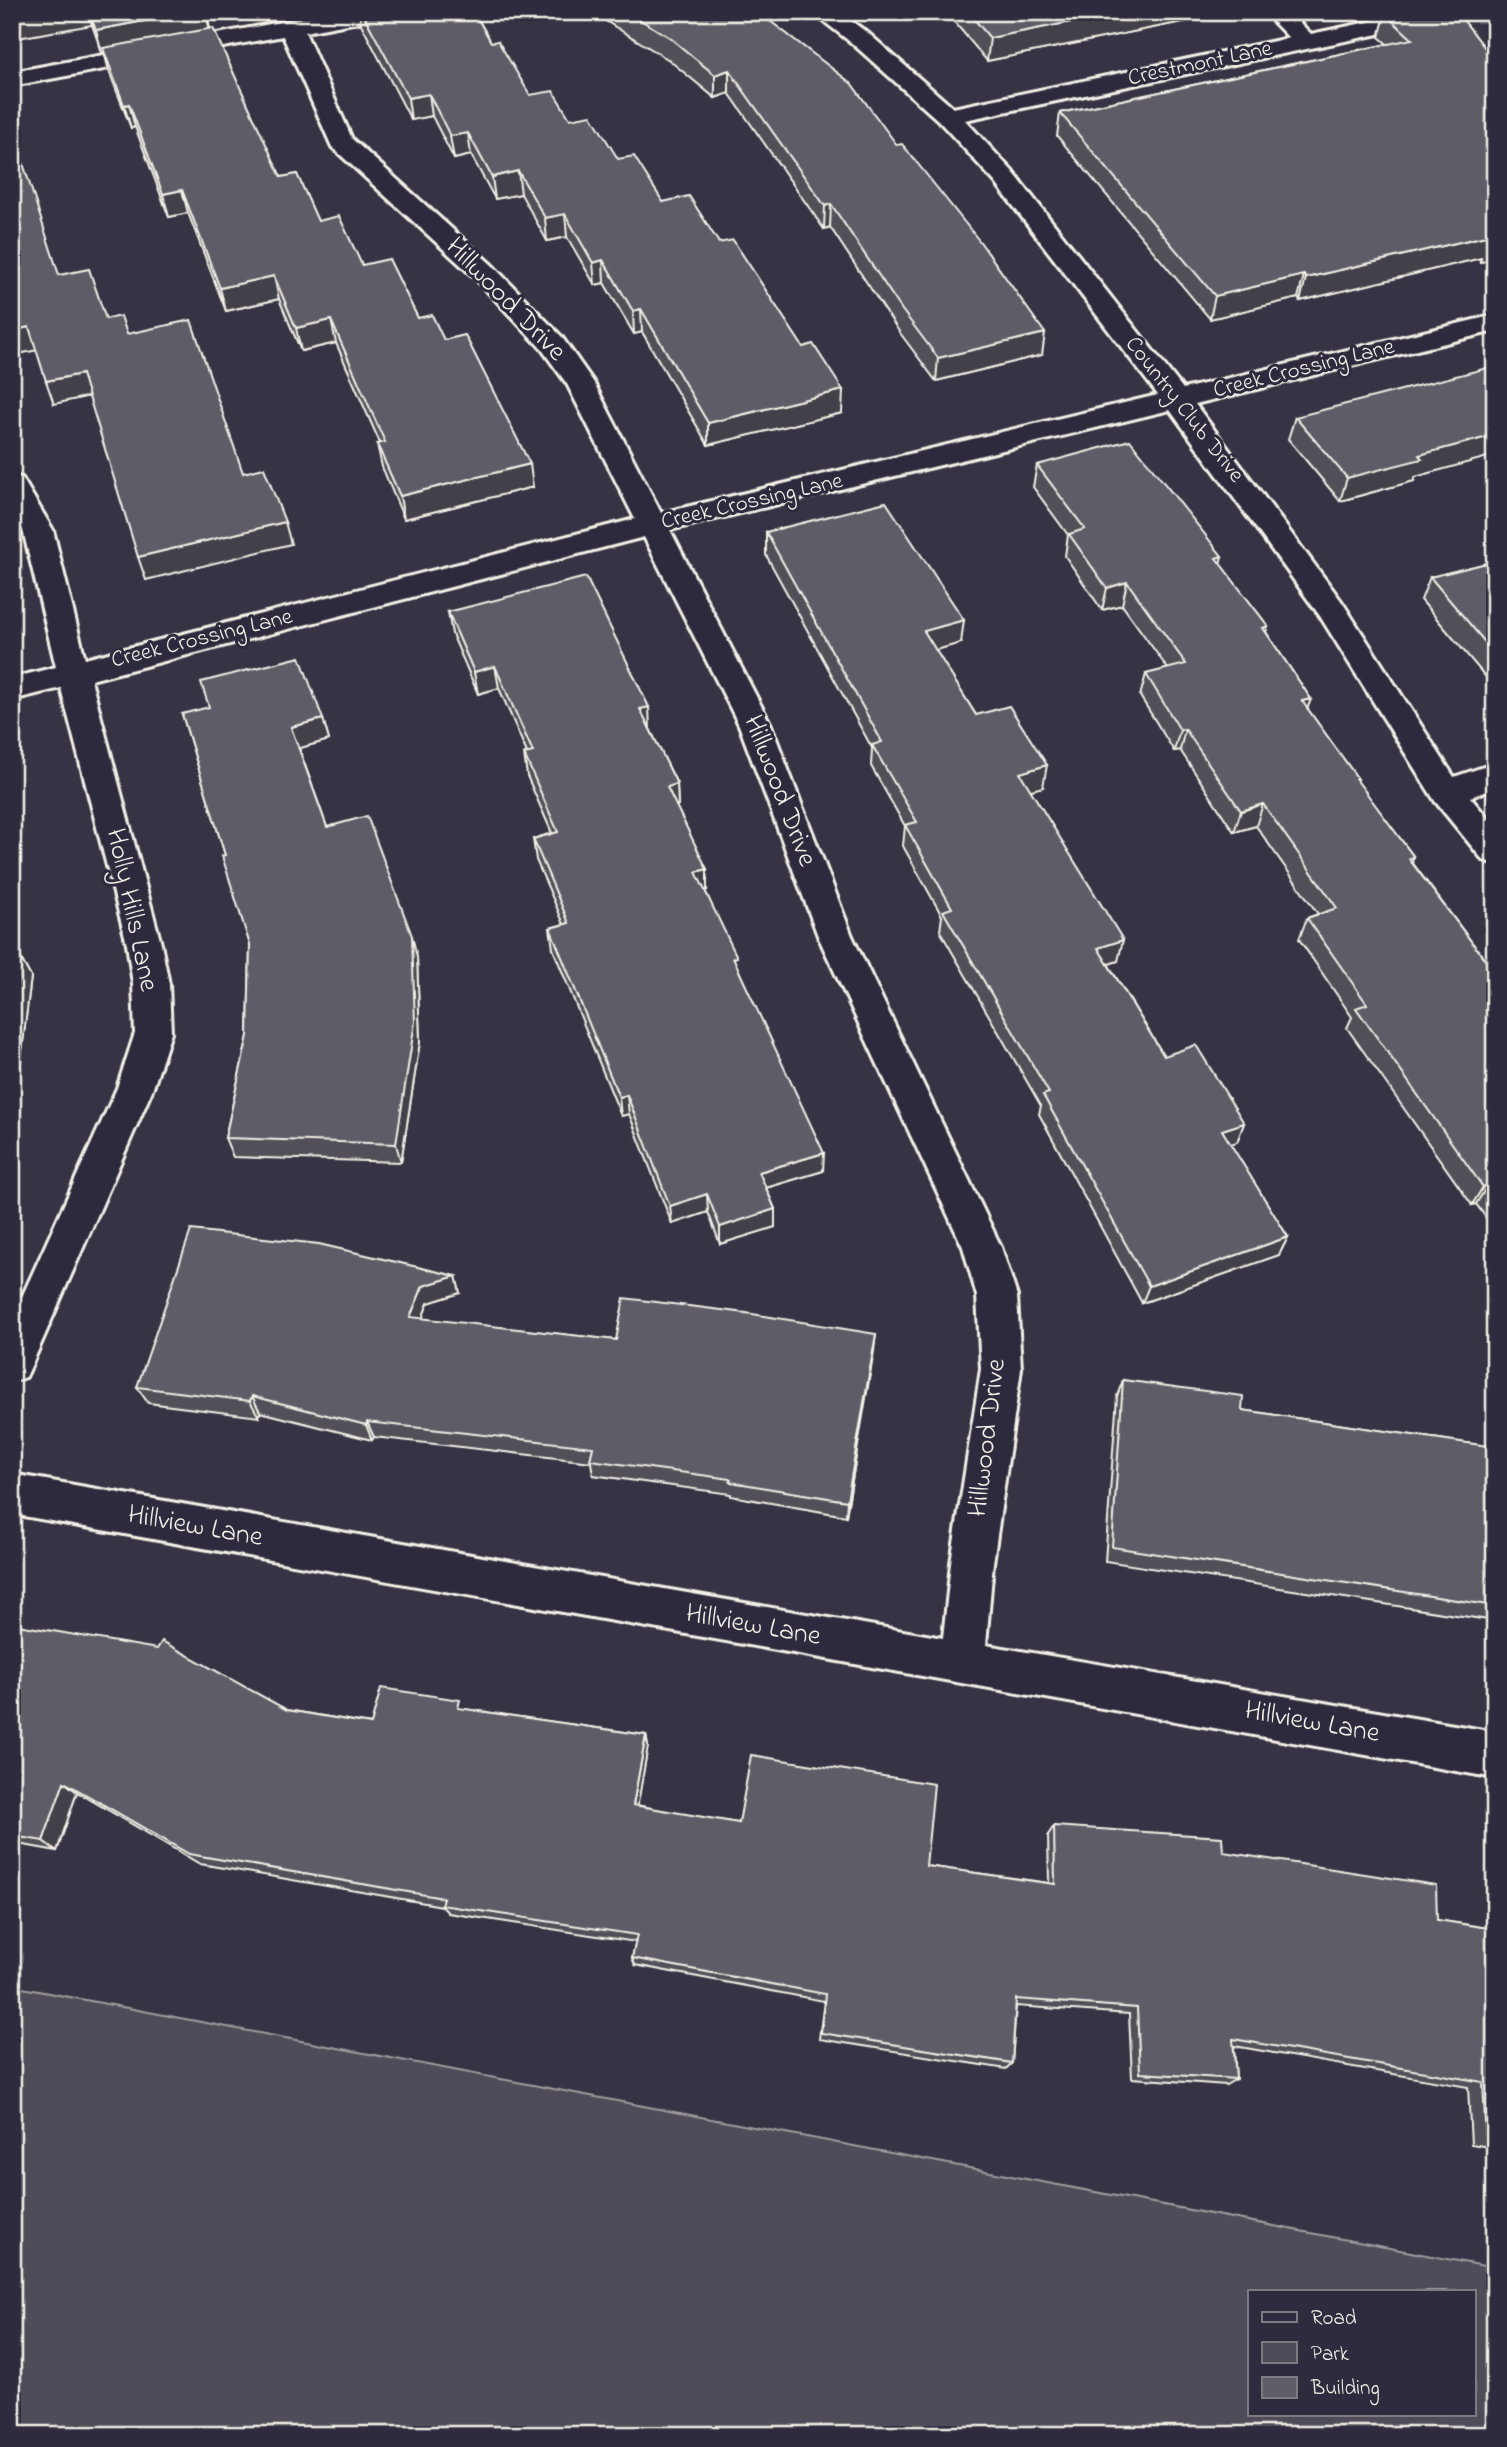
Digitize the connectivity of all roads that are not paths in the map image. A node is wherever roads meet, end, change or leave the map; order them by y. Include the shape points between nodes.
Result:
1 (374, 12) edge
2 (823, 12) edge
3 (1275, 12) edge
4 (1451, 12) edge
5 (291, 27) junction
6 (1306, 42) junction
7 (12, 79) edge
8 (948, 116) junction
9 (1495, 323) edge
10 (1175, 400) junction
11 (12, 485) edge
12 (652, 526) junction
13 (74, 672) junction
14 (12, 689) edge
15 (1495, 775) edge
16 (1447, 792) junction
17 (1495, 851) edge
18 (12, 1364) edge
19 (12, 1494) edge
20 (962, 1663) junction
21 (1495, 1755) edge

1 - 5 street
2 - 8 street, Country Club Drive via 861,39
3 - 6 street
4 - 6 street, Crestmont Lane
5 - 7 street
5 - 12 street, Hillwood Drive via 341,142 483,271 551,342 580,383
6 - 8 street, Crestmont Lane
8 - 10 street, Country Club Drive via 1003,177
9 - 10 street, Creek Crossing Lane
10 - 12 street, Creek Crossing Lane
10 - 16 street, Country Club Drive via 1331,609
11 - 13 street, Holly Hills Lane via 38,530
12 - 13 street, Creek Crossing Lane
12 - 20 street, Hillwood Drive via 755,725 835,936 977,1235 996,1296 1001,1369
13 - 14 street, Creek Crossing Lane
13 - 18 street, Holly Hills Lane via 145,944 153,1033 135,1088
15 - 16 street
16 - 17 street, Country Club Drive
19 - 20 street, Hillview Lane
20 - 21 street, Hillview Lane

